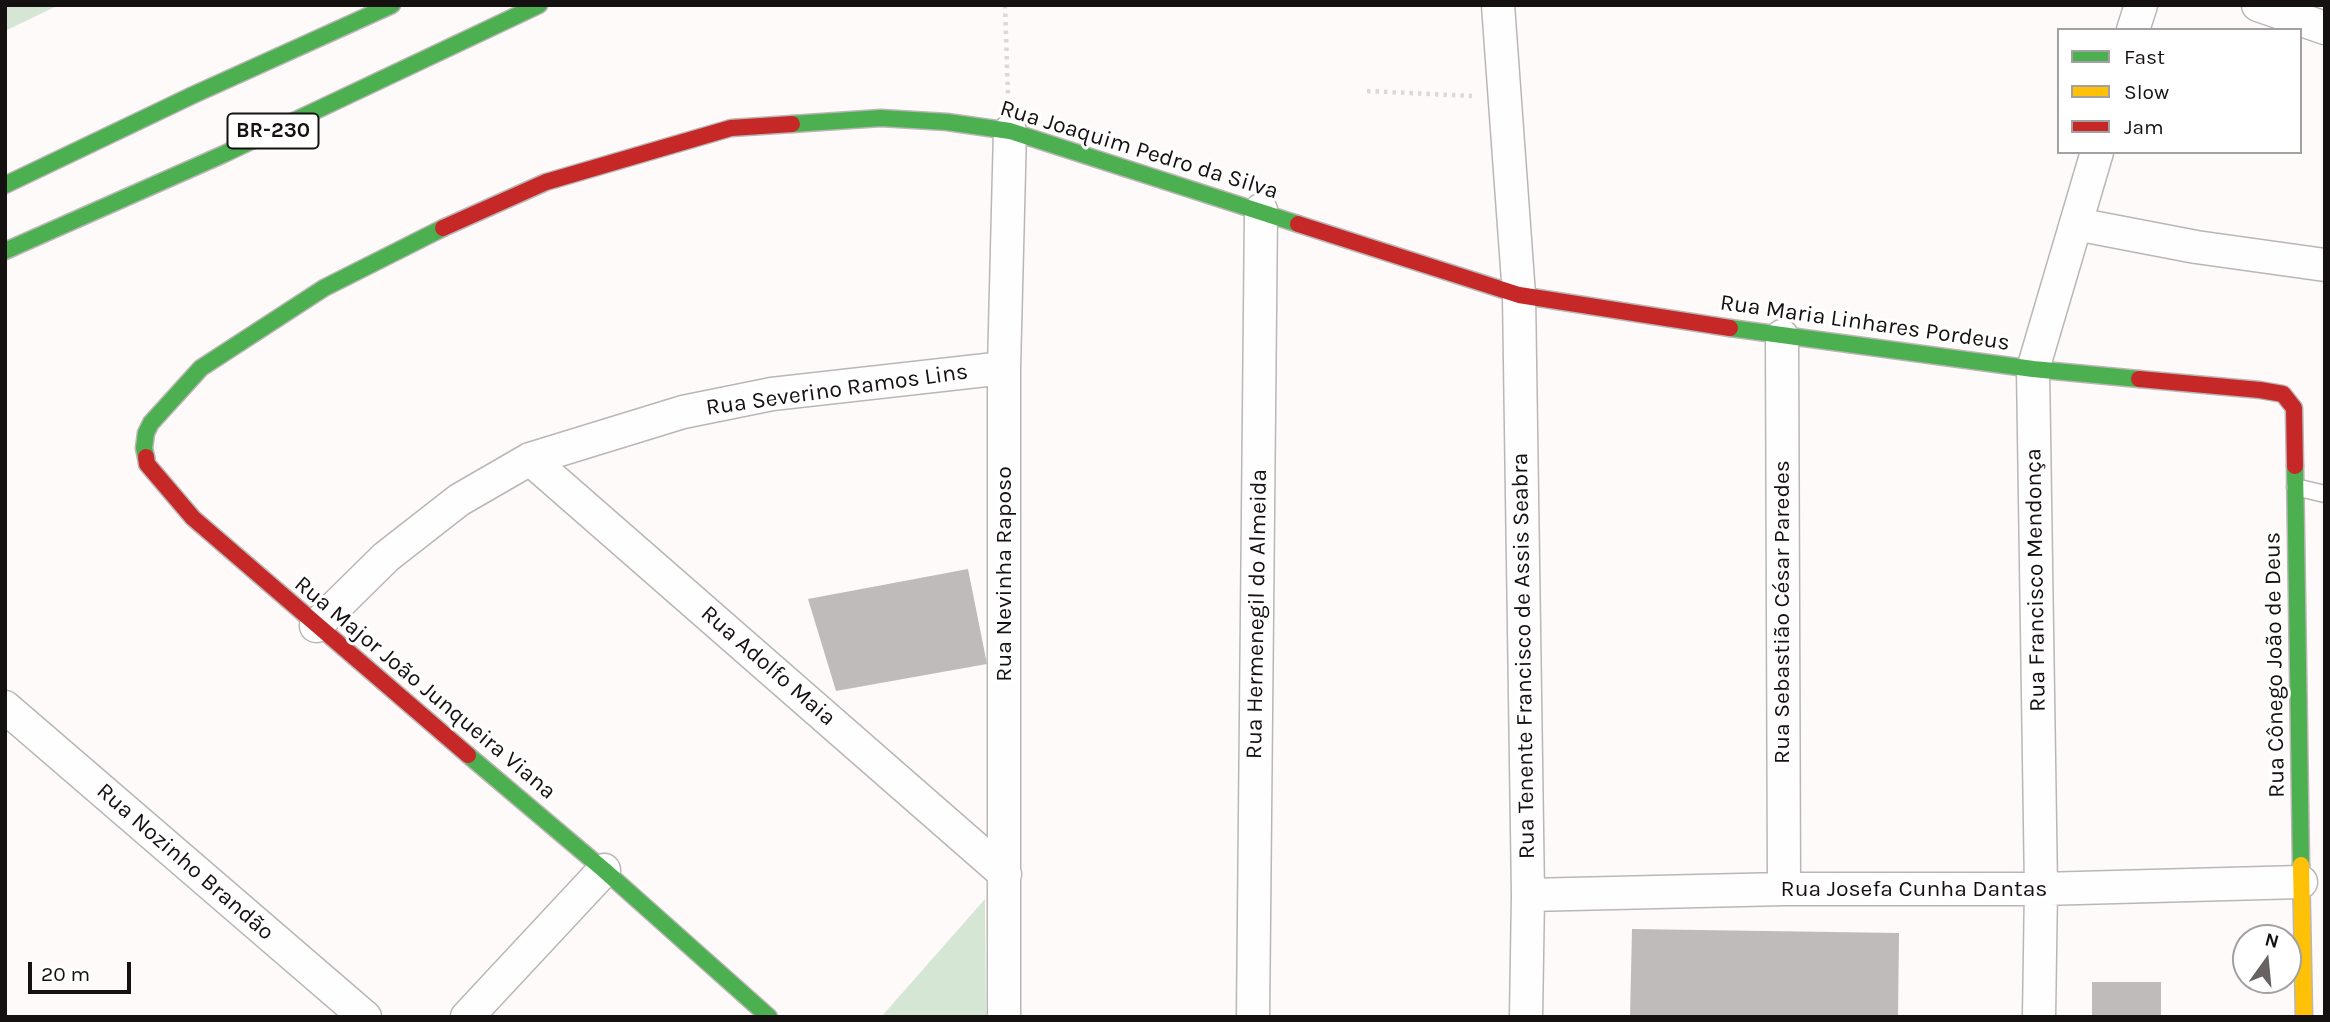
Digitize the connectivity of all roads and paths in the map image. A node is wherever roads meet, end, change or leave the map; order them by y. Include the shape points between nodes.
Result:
1 (391, 5) edge
2 (538, 5) edge
3 (1005, 5) edge
4 (1498, 5) edge
5 (2141, 5) edge
6 (2258, 5) edge
7 (2134, 28) edge
8 (2325, 28) edge
9 (1367, 91) dead end
10 (1505, 97) junction
11 (1010, 131) junction
12 (2096, 154) edge
13 (5, 185) edge
14 (1261, 210) junction
15 (2076, 224) junction
16 (5, 251) edge
17 (2325, 265) edge
18 (1519, 295) junction
19 (1782, 336) junction
20 (201, 368) joint
21 (1004, 368) junction
22 (2033, 369) junction
23 (2206, 386) joint
24 (530, 459) junction
25 (2295, 487) junction
26 (2325, 494) edge
27 (316, 626) junction
28 (5, 707) edge
29 (604, 870) junction
30 (1005, 874) junction
31 (2301, 882) junction
32 (1784, 888) junction
33 (2041, 889) junction
34 (1528, 895) junction
35 (365, 1017) edge
36 (467, 1017) edge
37 (769, 1017) edge
38 (1004, 1017) edge
39 (1253, 1017) edge
40 (1526, 1017) edge
41 (2039, 1017) edge
42 (2304, 1017) edge

1 - 13 main road, BR-230
2 - 16 main road, BR-230 via 224,154
3 - 11 path
4 - 10 street, Rua Tenente Francisco de Assis Seabra
5 - 7 street
6 - 8 street
9 - 10 path
10 - 18 street, Rua Tenente Francisco de Assis Seabra
11 - 14 main road, Rua Joaquim Pedro da Silva
11 - 20 main road, Rua Joaquim Pedro da Silva via 881,118 731,128 546,182 324,288
11 - 21 street, Rua Nevinha Raposo
12 - 15 street, Rua Francisco Mendonça
14 - 18 main road, Rua Joaquim Pedro da Silva
14 - 39 street, Rua Hermenegil do Almeida
15 - 17 street
15 - 22 street, Rua Francisco Mendonça
18 - 19 main road, Rua Maria Linhares Pordeus
18 - 34 street, Rua Tenente Francisco de Assis Seabra
19 - 22 main road, Rua Maria Linhares Pordeus
19 - 32 street, Rua Sebastião César Paredes
20 - 27 main road, Rua Major João Junqueira Viana via 151,423 145,440 146,464 193,518
21 - 24 street, Rua Severino Ramos Lins via 772,394 683,412
21 - 30 street, Rua Nevinha Raposo
22 - 23 main road, Rua Maria Linhares Pordeus
22 - 33 street, Rua Francisco Mendonça
23 - 25 main road, Rua Cônego João de Deus via 2277,392 2288,399 2294,408
24 - 27 street, Rua Severino Ramos Lins via 459,500 386,557
24 - 30 street, Rua Adolfo Maia
25 - 26 lane
25 - 31 main road, Rua Cônego João de Deus
27 - 29 main road, Rua Major João Junqueira Viana
28 - 35 street, Rua Nozinho Brandão
29 - 36 street
29 - 37 main road, Rua Major João Junqueira Viana
30 - 38 street, Rua Nevinha Raposo
31 - 33 street, Rua Josefa Cunha Dantas
31 - 42 main road, Rua Cônego João de Deus
32 - 33 street, Rua Josefa Cunha Dantas
32 - 34 street, Rua Josefa Cunha Dantas
33 - 41 street, Rua Francisco Mendonça
34 - 40 street, Rua Tenente Francisco de Assis Seabra

